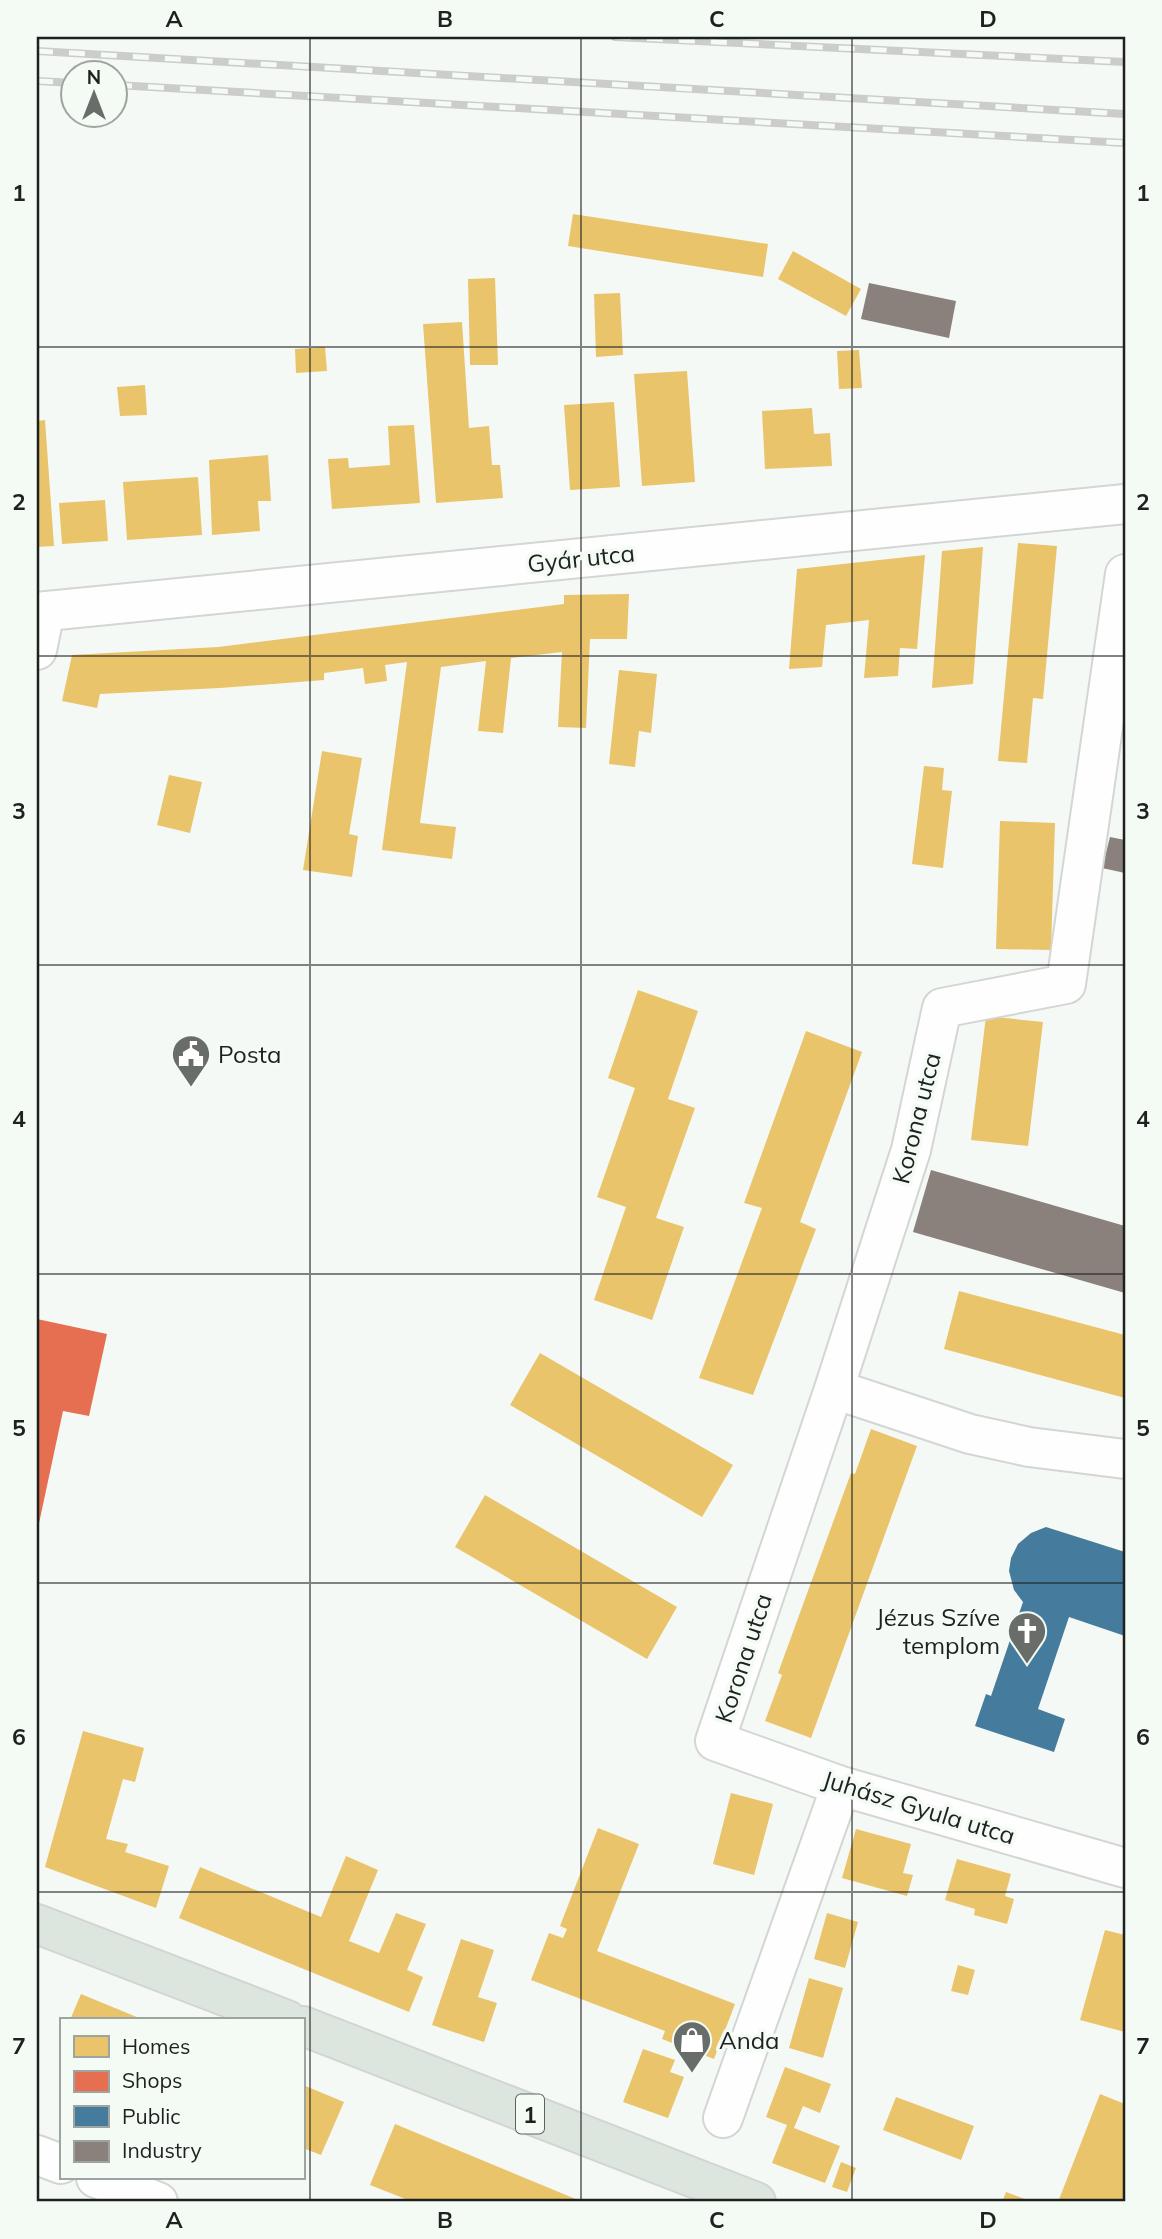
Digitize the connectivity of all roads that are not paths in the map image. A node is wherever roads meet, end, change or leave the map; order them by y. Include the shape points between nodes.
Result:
1 (1125, 504) edge
2 (1125, 574) edge
3 (41, 612) edge
4 (37, 650) edge
5 (834, 1389) junction
6 (1125, 1460) edge
7 (715, 1741) joint
8 (841, 1786) junction
9 (1125, 1868) edge
10 (37, 1924) edge
11 (282, 2018) edge
12 (304, 2026) edge
13 (723, 2118) dead end
14 (37, 2155) edge
15 (60, 2164) edge
16 (101, 2180) edge
17 (158, 2202) edge
18 (756, 2202) edge

1 - 3 street, Gyár utca
2 - 5 street, Korona utca via 1066,984 942,1008 911,1150
3 - 4 street
5 - 6 street via 970,1434
5 - 7 street, Korona utca
7 - 8 street, Juhász Gyula utca
8 - 9 street, Juhász Gyula utca
8 - 13 street
10 - 11 main road
12 - 18 main road, 1
14 - 15 street
16 - 17 street

